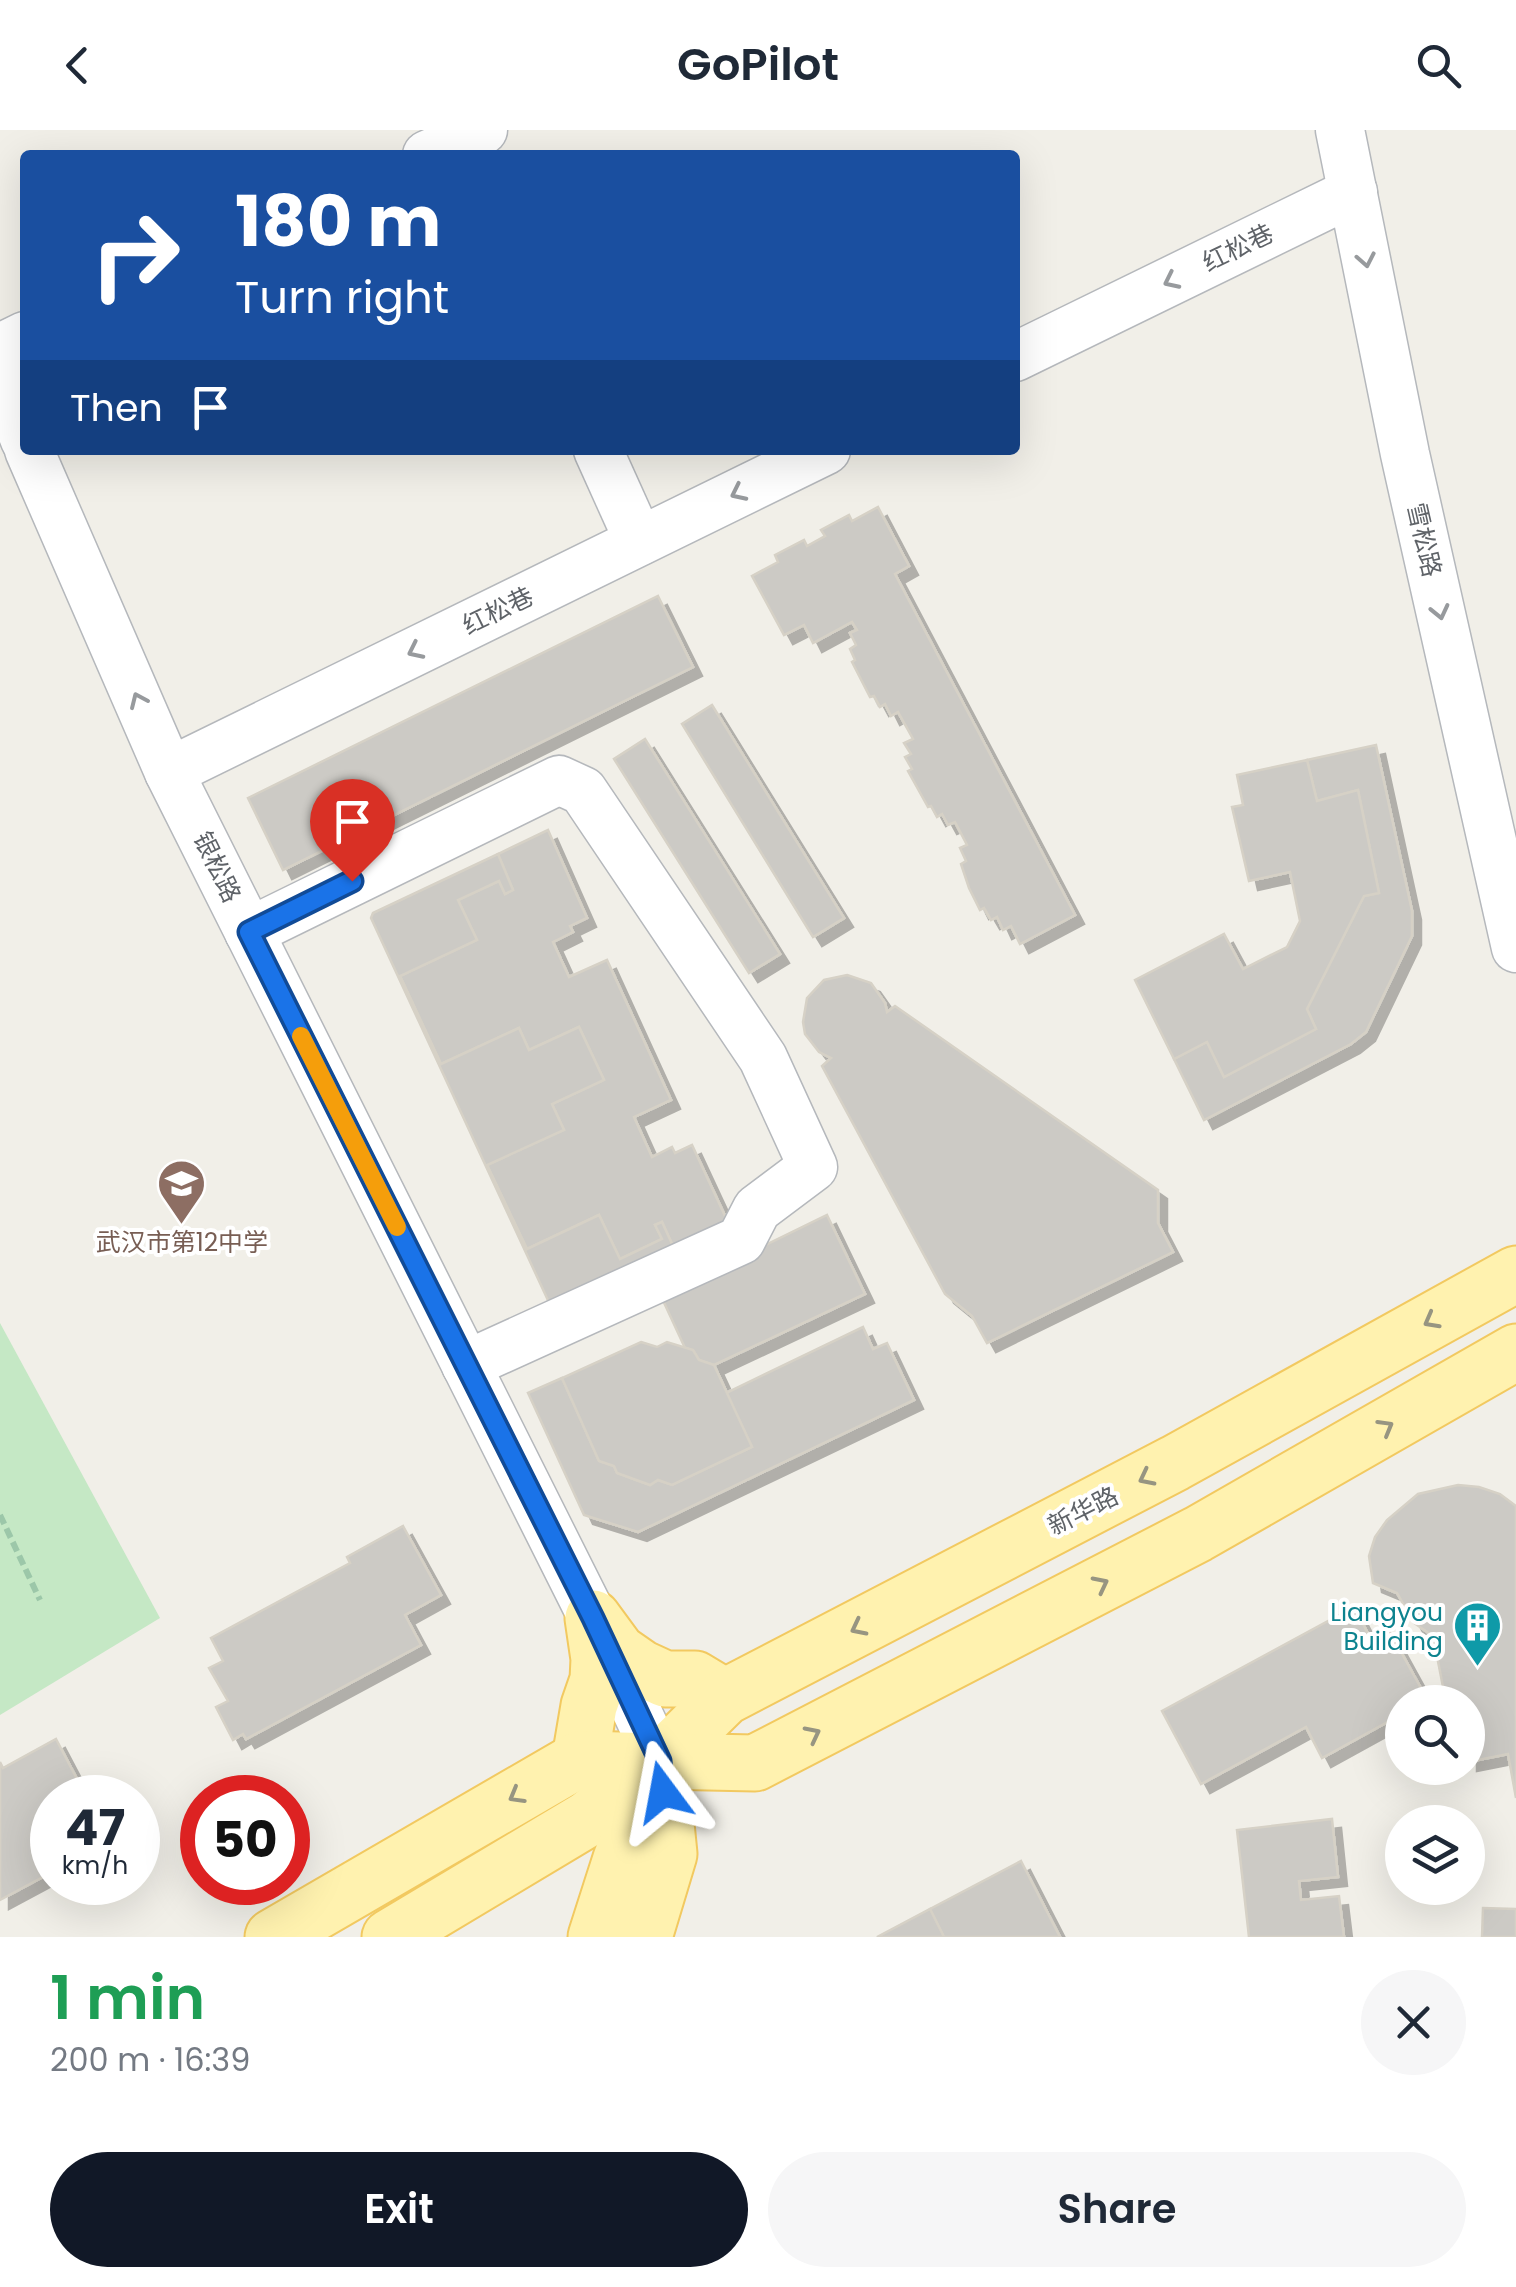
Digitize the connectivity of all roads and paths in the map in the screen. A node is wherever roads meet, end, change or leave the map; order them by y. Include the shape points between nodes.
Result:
1 (1340, 130) edge
2 (1352, 192) junction
3 (1020, 355) edge
4 (0, 376) edge
5 (20, 427) edge
6 (31, 455) edge
7 (600, 455) edge
8 (816, 455) edge
9 (640, 542) junction
10 (170, 772) junction
11 (249, 932) junction
12 (1516, 948) edge
13 (1516, 1274) edge
14 (1516, 1352) edge
15 (466, 1365) junction
16 (0, 1515) edge
17 (40, 1600) dead end
18 (593, 1618) junction
19 (725, 1697) junction
20 (580, 1759) junction
21 (660, 1761) junction
22 (755, 1764) junction
23 (626, 1844) junction
24 (273, 1937) edge
25 (390, 1937) edge
26 (596, 1937) edge
27 (644, 1937) edge

1 - 2 street, 雪松路
2 -> 3 street, 红松巷
2 -> 12 street, 雪松路
4 - 5 street
10 -> 6 street, 银松路
7 - 9 street
8 -> 9 street, 红松巷
9 -> 10 street, 红松巷
10 - 11 street, 银松路
11 - 15 street, 银松路
11 - 15 street via 558,780 582,791 763,1058 813,1167 757,1209 741,1240
13 -> 19 main road, 新华路 via 1175,1463
22 -> 14 main road via 1198,1534
15 - 18 street, 银松路
16 - 17 path
18 - 19 main road via 618,1652 641,1668 665,1678 695,1679
18 - 20 main road via 598,1680
18 - 21 street, 银松路
19 - 21 main road, 新华路
20 - 21 main road
20 -> 24 main road
21 - 22 main road
21 - 23 main road
22 - 23 main road via 697,1783
23 - 25 main road
23 - 26 main road
23 - 27 main road

